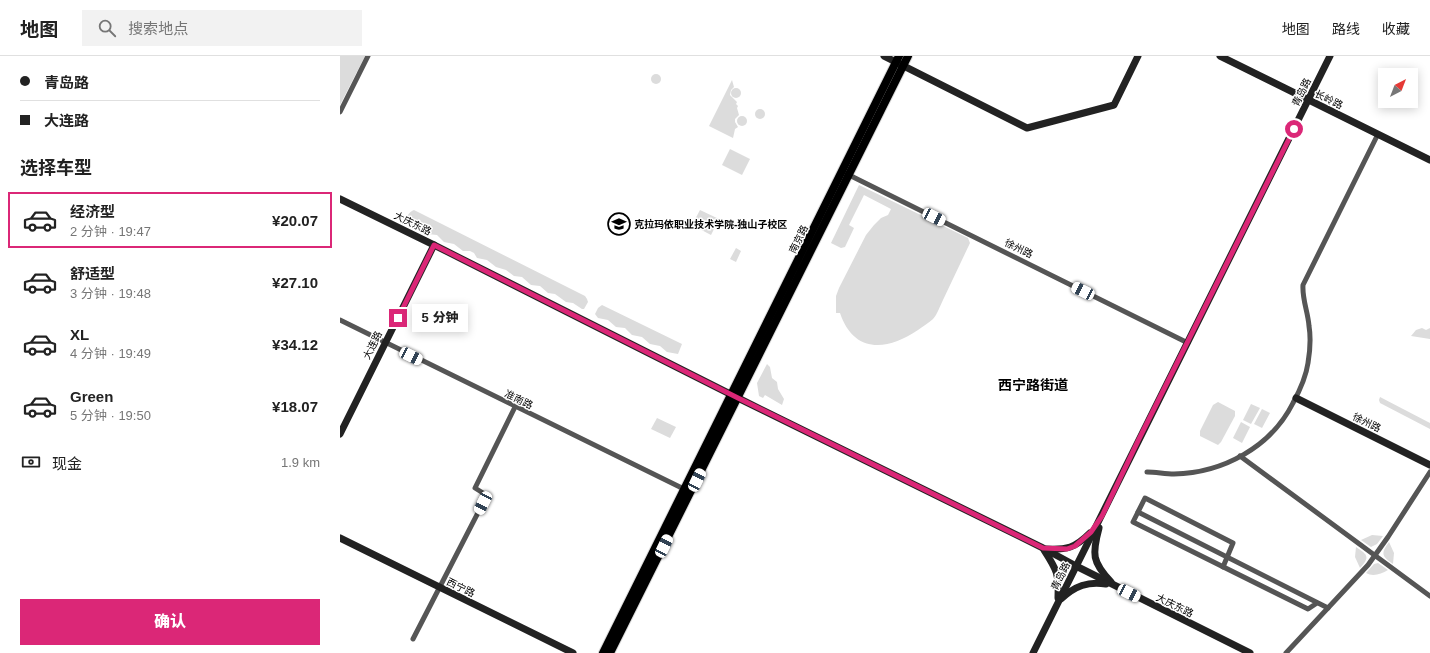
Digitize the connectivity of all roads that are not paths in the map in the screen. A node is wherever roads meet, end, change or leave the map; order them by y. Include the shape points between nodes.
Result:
1 (368, 56) edge
2 (884, 56) edge
3 (908, 56) edge
4 (1138, 56) edge
5 (1220, 56) edge
6 (1330, 56) edge
7 (899, 61) edge
8 (1308, 100) junction
9 (340, 112) edge
10 (1378, 134) junction
11 (1430, 160) edge
12 (846, 173) junction
13 (340, 199) edge
14 (434, 245) junction
15 (340, 320) edge
16 (385, 343) junction
17 (1188, 343) junction
18 (1296, 398) junction
19 (734, 399) junction
20 (515, 407) junction
21 (340, 434) edge
22 (1240, 456) junction
23 (1430, 465) edge
24 (1147, 472) dead end
25 (1430, 472) edge
26 (688, 491) junction
27 (1138, 512) junction
28 (1102, 516) junction
29 (1179, 532) junction
30 (340, 538) edge
31 (1175, 542) junction
32 (1043, 548) junction
33 (1375, 555) junction
34 (1228, 557) junction
35 (1076, 566) junction
36 (1223, 567) junction
37 (1116, 586) junction
38 (440, 587) junction
39 (1287, 588) junction
40 (1282, 596) junction
41 (1430, 596) edge
42 (1058, 601) junction
43 (1317, 603) junction
44 (1328, 608) junction
45 (414, 638) dead end
46 (573, 653) edge
47 (603, 653) edge
48 (610, 653) edge
49 (1033, 653) edge
50 (1250, 653) edge
51 (1286, 653) edge

1 - 9 street
2 - 7 street
3 - 7 main road, 南京路
4 - 7 street via 1114,105 1027,128
5 - 8 street, 长岭路
6 - 8 street, 青岛路
7 - 12 main road, 南京路
8 - 10 street, 长岭路
8 - 17 street, 青岛路
10 - 11 street, 长岭路
10 - 18 street via 1303,285 1302,292 1310,327 1310,344 1308,365
12 - 17 street, 徐州路
12 - 19 main road, 南京路
13 - 14 street, 大庆东路
14 - 16 street, 大连路
14 - 19 street, 大庆东路
15 - 16 street, 准南路
16 - 20 street, 准南路
16 - 21 street, 大连路
17 - 28 street, 青岛路
18 - 22 street via 1281,423 1268,437
18 - 23 street, 徐州路
19 - 26 main road
19 - 26 main road, 南京路 via 714,431
19 - 32 street, 大庆东路
20 - 26 street, 准南路
20 - 38 street via 475,488 483,493 483,503
22 - 24 street via 1215,468 1195,472
22 - 33 street
25 - 33 street
26 - 47 main road
26 - 48 main road
27 - 29 street
27 - 31 street via 1133,522
27 - 34 street via 1145,498 1233,543
28 - 32 street via 1091,532 1075,546 1067,549
28 - 35 street, 青岛路
28 - 37 street via 1094,557 1101,570
29 - 31 street
29 - 34 street
30 - 38 street, 西宁路
31 - 36 street
32 - 35 street, 大庆东路
32 - 42 street via 1059,580
33 - 41 street
33 - 44 street
34 - 36 street
34 - 39 street
35 - 37 street, 大庆东路
35 - 42 street, 青岛路
36 - 40 street
37 - 42 street via 1095,582 1085,584
37 - 50 street, 大庆东路
38 - 45 street
38 - 46 street, 西宁路
39 - 40 street
39 - 43 street
40 - 43 street via 1308,609
42 - 49 street, 青岛路
43 - 44 street
44 - 51 street

